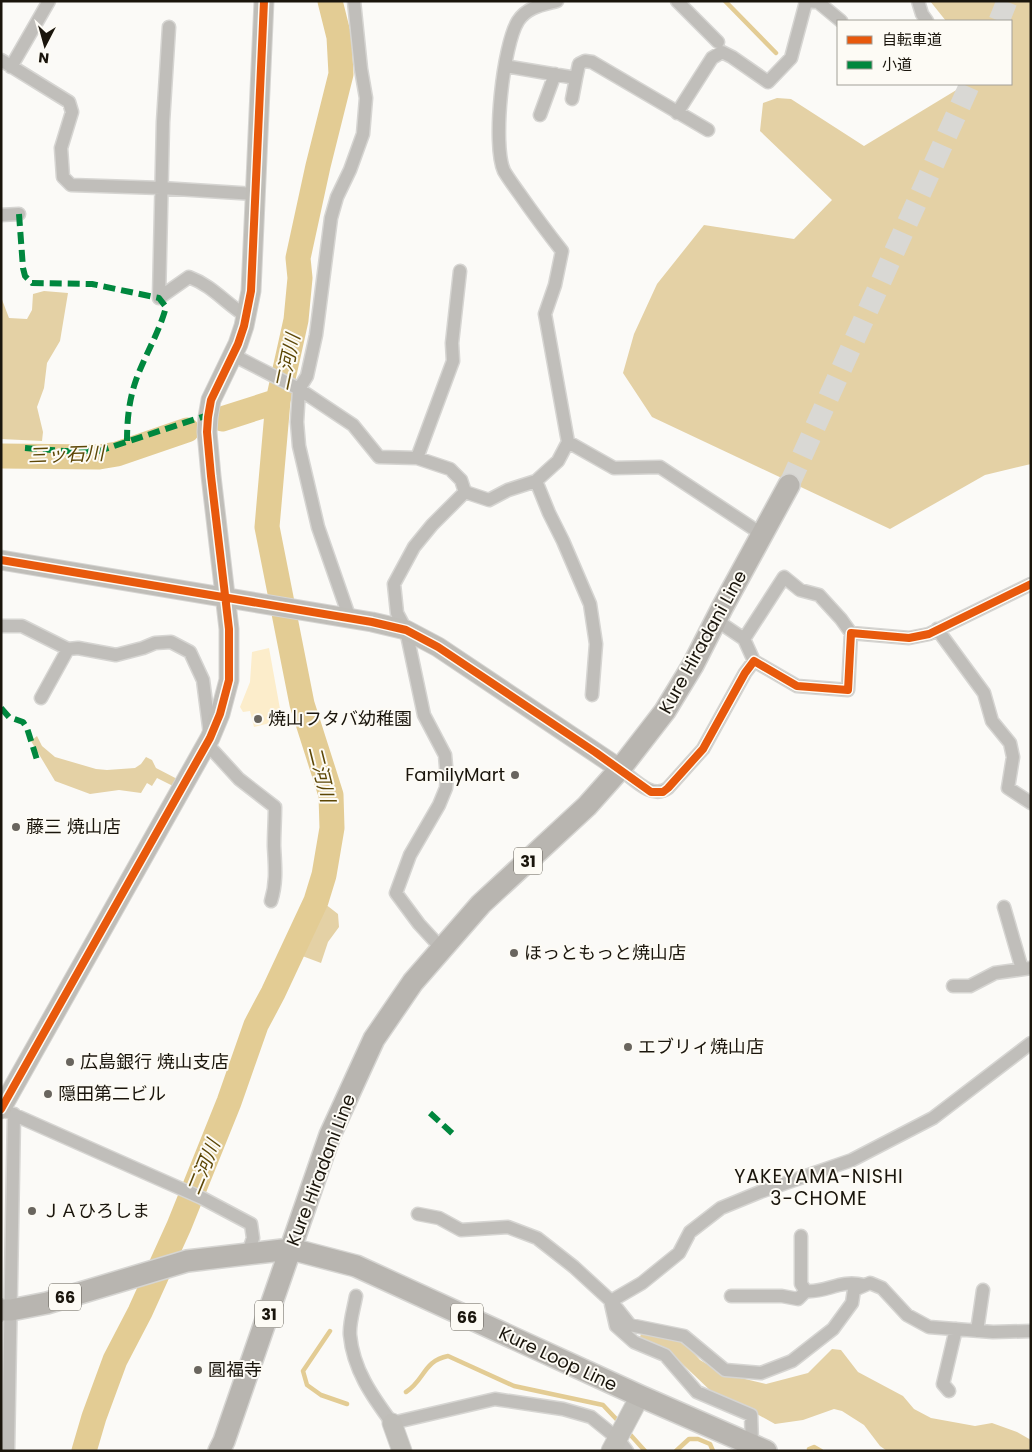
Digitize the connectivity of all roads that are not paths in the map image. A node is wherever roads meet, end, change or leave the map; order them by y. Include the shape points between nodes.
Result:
1 (49, 1) edge
2 (264, 1) edge
3 (354, 1) edge
4 (557, 1) edge
5 (677, 1) edge
6 (918, 1) edge
7 (805, 2) edge
8 (839, 20) edge
9 (926, 20) edge
10 (169, 27) dead end
11 (718, 42) dead end
12 (6, 64) edge
13 (505, 66) junction
14 (555, 74) junction
15 (576, 78) junction
16 (572, 99) dead end
17 (677, 113) junction
18 (540, 115) dead end
19 (708, 130) dead end
20 (161, 188) junction
21 (255, 194) junction
22 (1, 214) edge
23 (19, 214) dead end
24 (460, 272) dead end
25 (246, 316) junction
26 (239, 358) junction
27 (296, 387) junction
28 (568, 442) junction
29 (417, 458) junction
30 (536, 481) junction
31 (789, 485) tunnel mouth
32 (466, 492) junction
33 (763, 535) junction
34 (1, 560) edge
35 (1031, 584) edge
36 (226, 598) junction
37 (343, 618) junction
38 (716, 620) junction
39 (1, 626) edge
40 (937, 629) junction
41 (406, 630) junction
42 (851, 633) junction
43 (744, 639) junction
44 (68, 649) junction
45 (754, 661) junction
46 (592, 695) dead end
47 (41, 698) dead end
48 (208, 741) junction
49 (620, 769) junction
50 (1031, 802) edge
51 (271, 901) dead end
52 (1004, 908) dead end
53 (442, 949) junction
54 (1026, 968) edge
55 (954, 986) dead end
56 (1031, 1043) edge
57 (5, 1110) edge
58 (418, 1214) dead end
59 (801, 1236) dead end
60 (1, 1243) edge
61 (290, 1248) junction
62 (12, 1252) junction
63 (248, 1252) junction
64 (864, 1285) junction
65 (806, 1290) junction
66 (983, 1290) dead end
67 (356, 1296) dead end
68 (731, 1296) dead end
69 (611, 1302) junction
70 (6, 1310) edge
71 (956, 1329) junction
72 (977, 1330) junction
73 (1031, 1331) edge
74 (949, 1391) dead end
75 (640, 1396) junction
76 (392, 1423) junction
77 (618, 1444) edge
78 (755, 1448) edge
79 (8, 1451) edge
80 (219, 1451) edge
81 (402, 1451) edge

1 - 12 street
2 - 21 street
3 - 27 street via 366,98 363,134 331,218 316,335 307,376
4 - 13 street via 533,7 518,21
5 - 11 street
6 - 9 street
7 - 8 street via 818,2
7 - 17 street via 791,58 768,82 722,52 712,58
10 - 20 street
12 - 20 street via 69,102 72,112 61,148 63,177 71,185
13 - 14 street
13 - 28 street via 498,121 504,170 562,251 545,314
14 - 15 street
14 - 18 street
15 - 16 street
15 - 17 street via 579,64 592,62
17 - 19 street
20 - 21 street
20 - 25 street via 159,298 189,277 202,282
21 - 25 street via 251,291
22 - 23 street
24 - 29 street via 453,360
25 - 26 street
26 - 27 street
26 - 36 street via 211,400 207,425
27 - 29 street via 353,425 379,457
27 - 37 street via 299,446
28 - 30 street via 558,461
28 - 33 street via 614,468 660,467
29 - 32 street via 450,468
30 - 32 street via 490,500
30 - 46 street via 590,604 596,644
31 - 33 main road, Kure Hiradani Line / 31
32 - 41 street via 414,547 394,584 396,613
33 - 38 main road, Kure Hiradani Line / 31
34 - 36 street
35 - 40 street
36 - 37 street
36 - 48 street via 229,680 220,714
37 - 41 street
38 - 43 street
38 - 49 main road, Kure Hiradani Line / 31 via 665,712
39 - 44 street via 22,626
40 - 42 street via 909,638
40 - 50 street via 984,692 992,721 1010,743 1013,757 1008,788
41 - 49 street via 438,647
41 - 53 street via 424,715 445,755 447,777 439,805 410,855 396,893
42 - 43 street via 818,595 800,590 784,577
42 - 45 street via 848,690 797,686
43 - 45 street
44 - 47 street
44 - 48 street via 116,655 155,643 172,642 190,652 203,680
45 - 49 street via 703,749 668,788 663,792 652,792
48 - 51 street via 239,779 276,807 276,871
48 - 57 street
49 - 53 main road, Kure Hiradani Line / 31 via 570,823 481,904
52 - 54 street
53 - 61 main road, Kure Hiradani Line / 31 via 413,982 374,1039 330,1135
54 - 55 street via 995,973 970,986
56 - 69 street via 933,1118 852,1160 721,1208 690,1232 678,1253 642,1283
57 - 62 street
57 - 63 street via 202,1198 251,1224 253,1238
58 - 69 street via 439,1218 461,1230 508,1227 536,1238 574,1267
59 - 65 street via 801,1284
60 - 62 street
61 - 63 main road, Kure Loop Line / 66
61 - 75 main road, Kure Loop Line / 66 via 356,1266
61 - 80 main road, Kure Hiradani Line / 31
62 - 70 street
63 - 70 main road, Kure Loop Line / 66 via 187,1261 47,1303
64 - 65 street via 853,1282
64 - 69 street via 854,1290 852,1303 833,1329 792,1361 761,1373 725,1370 684,1336 630,1325
64 - 71 street via 870,1283 882,1288 907,1315 930,1327
65 - 68 street via 798,1299
66 - 72 street
67 - 76 street via 350,1334 358,1370
69 - 78 street via 616,1326 634,1342 665,1355 698,1392 751,1415
70 - 79 street
71 - 72 street
71 - 74 street via 943,1384
72 - 73 street
75 - 77 street
75 - 78 main road, Kure Loop Line / 66
76 - 77 street via 495,1399 564,1409 591,1417
76 - 81 street

